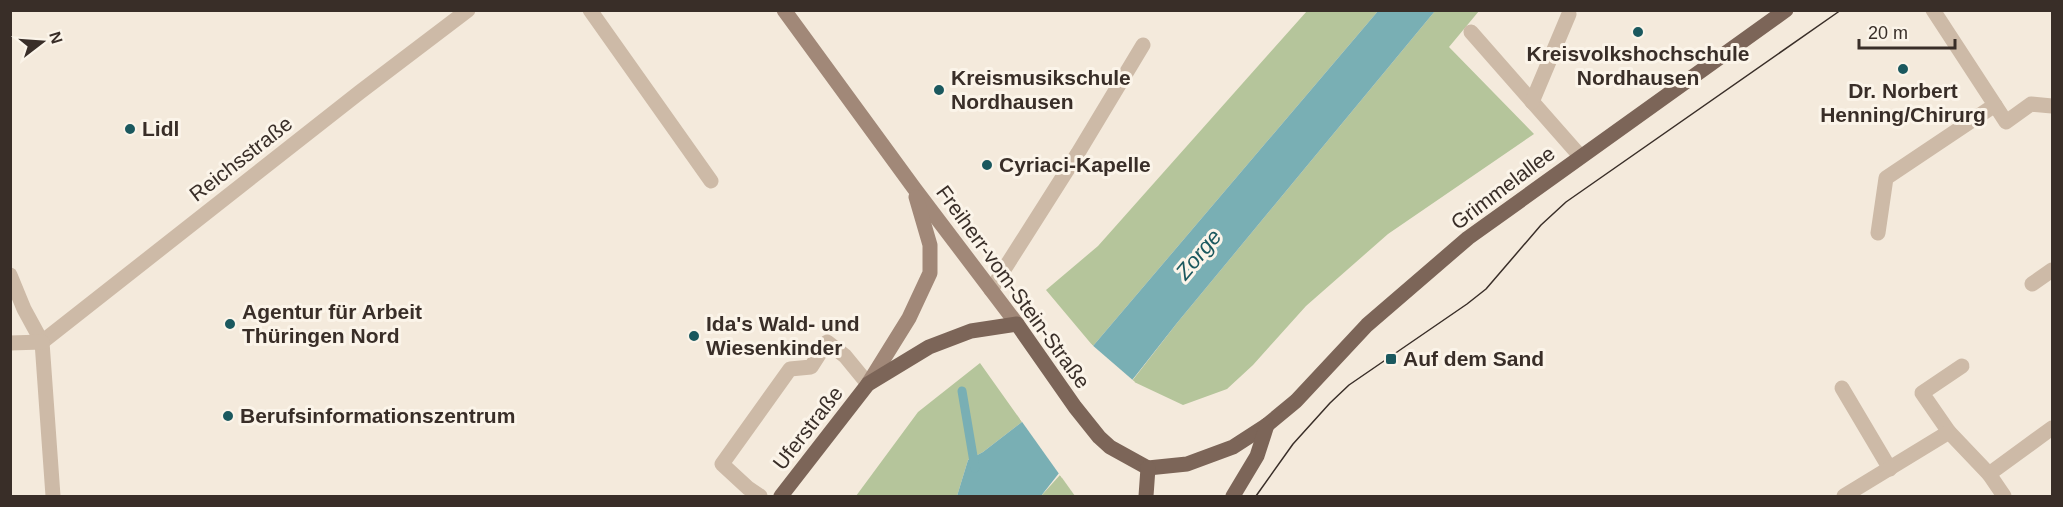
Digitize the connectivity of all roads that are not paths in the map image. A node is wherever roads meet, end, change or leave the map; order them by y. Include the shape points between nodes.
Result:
1 (468, 10) edge
2 (590, 10) edge
3 (784, 10) edge
4 (1786, 10) edge
5 (1933, 10) edge
6 (1569, 14) dead end
7 (1471, 33) dead end
8 (1143, 45) dead end
9 (1532, 102) junction
10 (1995, 105) junction
11 (2052, 106) edge
12 (1580, 156) junction
13 (711, 181) dead end
14 (914, 188) junction
15 (1878, 233) dead end
16 (2052, 270) edge
17 (10, 275) edge
18 (2032, 284) dead end
19 (991, 290) junction
20 (1017, 324) junction
21 (42, 342) junction
22 (10, 343) edge
23 (1962, 366) dead end
24 (868, 384) junction
25 (1842, 388) dead end
26 (1267, 425) junction
27 (2052, 428) edge
28 (1949, 432) junction
29 (1148, 468) junction
30 (1890, 469) junction
31 (1989, 474) junction
32 (53, 496) edge
33 (760, 496) edge
34 (781, 496) edge
35 (1146, 496) edge
36 (1233, 496) edge
37 (1844, 496) edge
38 (2004, 496) edge

1 - 21 street, Reichsstraße
2 - 13 street
3 - 14 main road, Freiherr-vom-Stein-Straße
4 - 12 main road, Grimmelallee
5 - 10 street
6 - 9 street
7 - 9 street
8 - 19 street
9 - 12 street
10 - 11 street via 2010,127 2031,104
10 - 15 street via 1886,178
12 - 26 main road, Grimmelallee via 1468,238 1367,325 1296,401
14 - 19 main road, Freiherr-vom-Stein-Straße
14 - 24 main road via 930,245 930,273 909,318
16 - 18 street
17 - 21 street
19 - 20 main road, Freiherr-vom-Stein-Straße
20 - 24 main road via 971,331 929,347
20 - 29 main road, Freiherr-vom-Stein-Straße via 1099,437
21 - 22 street
21 - 32 street
23 - 28 street via 1922,393
24 - 33 street via 827,342 811,367 790,369 722,464
24 - 34 main road, Uferstraße
25 - 30 street
26 - 29 main road via 1233,447 1187,464
26 - 36 main road via 1257,456
27 - 31 street
28 - 30 street
28 - 31 street
29 - 35 main road
30 - 37 street
31 - 38 street

